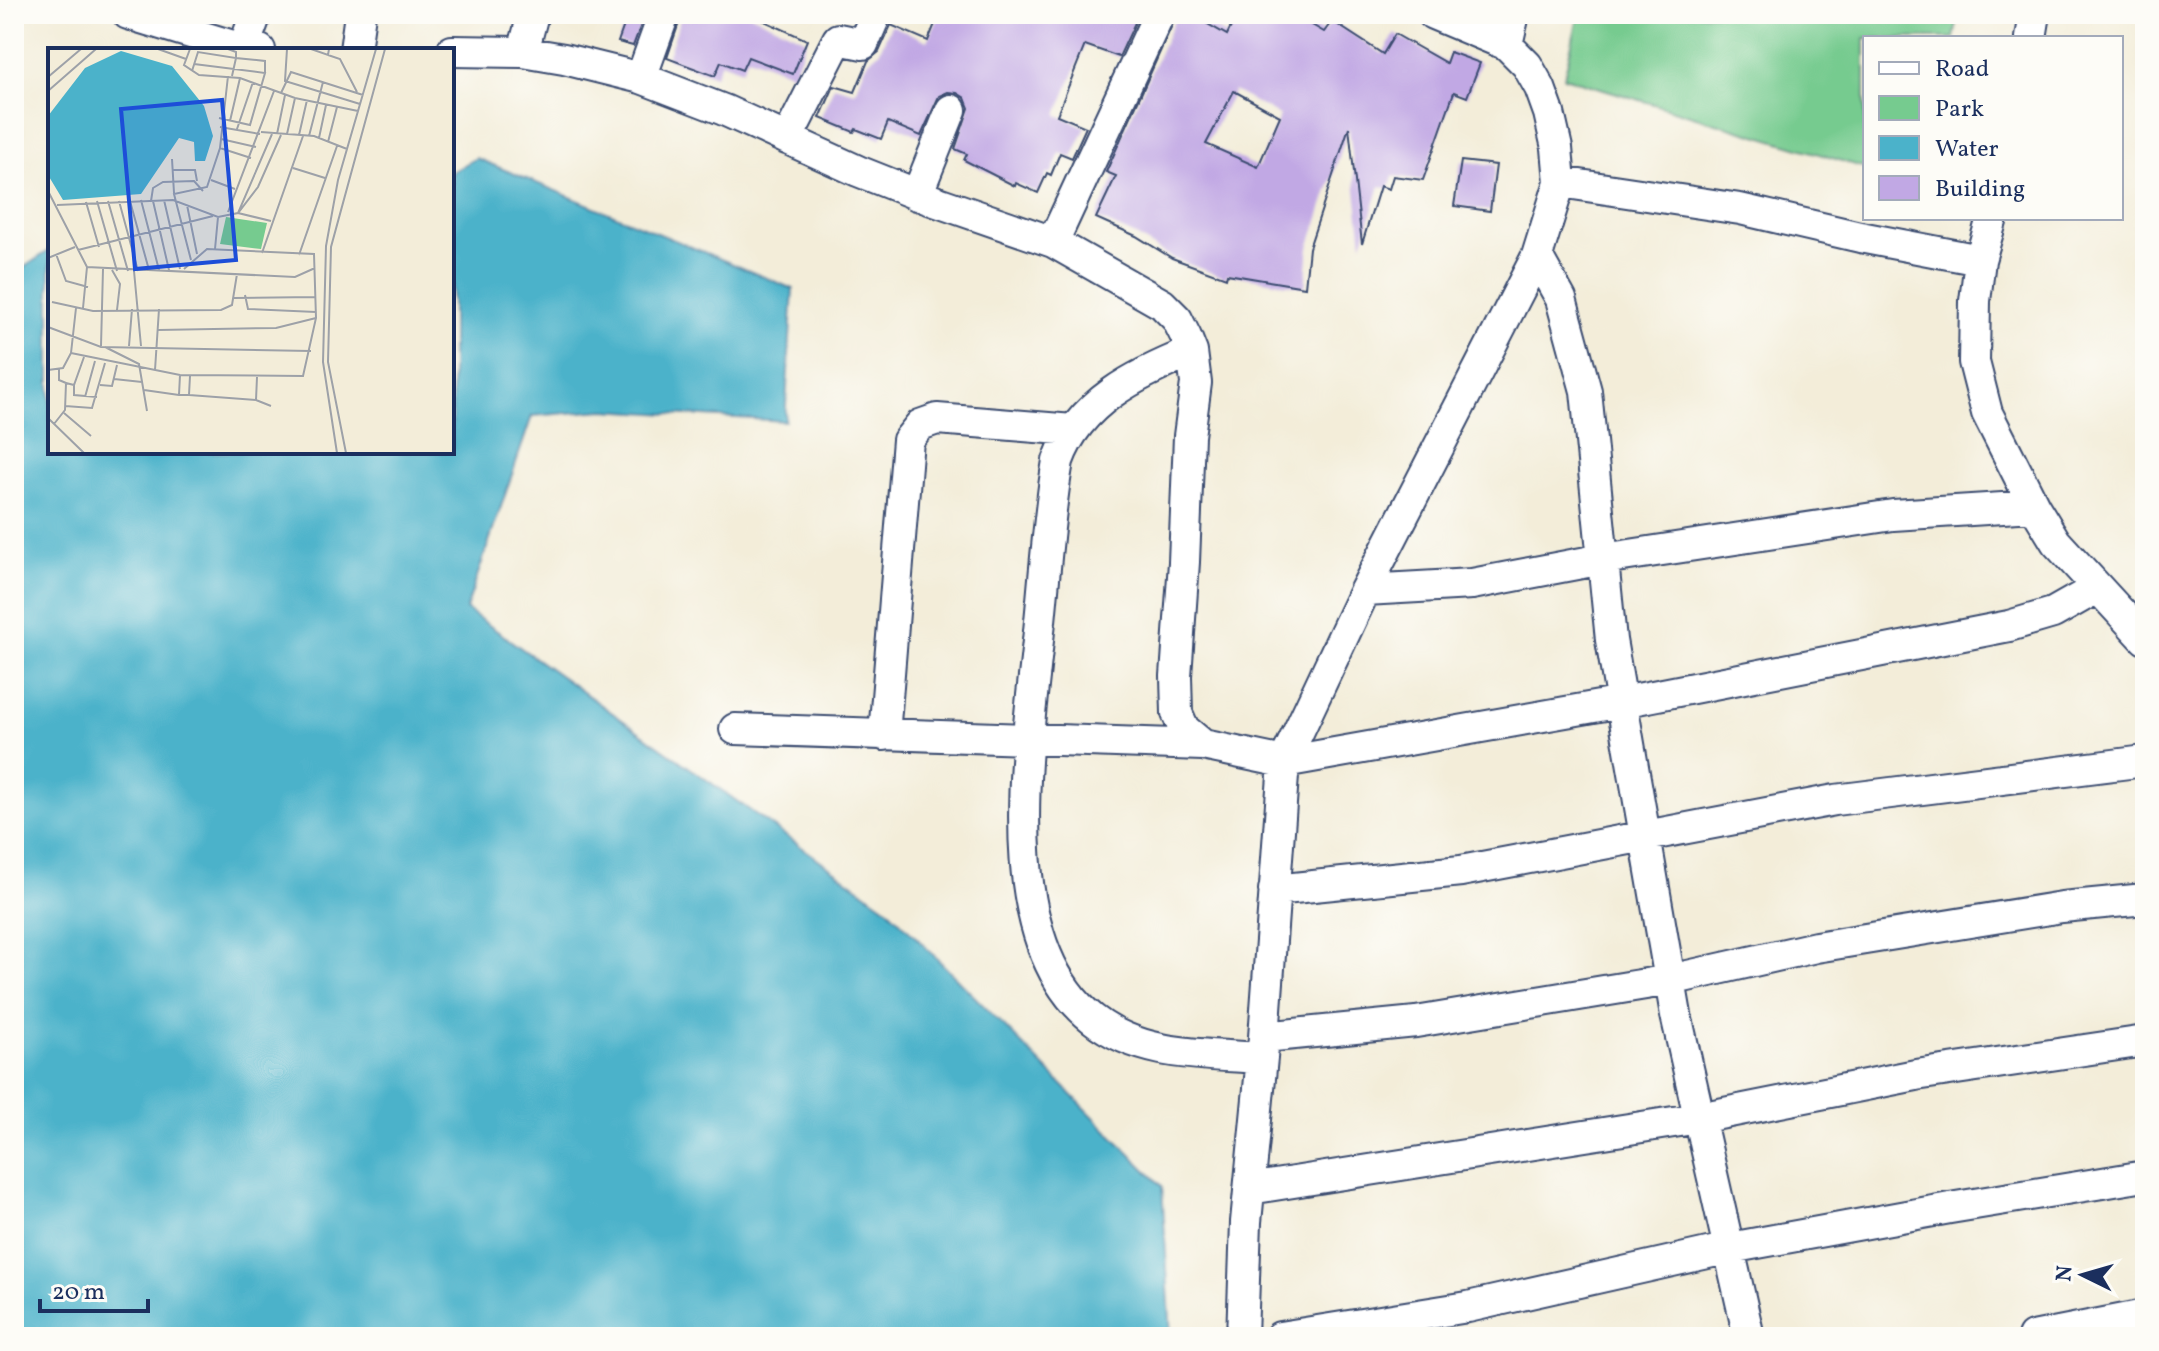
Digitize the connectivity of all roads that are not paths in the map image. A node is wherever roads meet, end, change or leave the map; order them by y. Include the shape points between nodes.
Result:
1 (128, 14) edge
2 (256, 14) edge
3 (360, 14) edge
4 (533, 14) edge
5 (664, 14) edge
6 (876, 14) edge
7 (1159, 14) edge
8 (1433, 14) edge
9 (1514, 14) edge
10 (2035, 14) edge
11 (2031, 36) edge
12 (1507, 45) junction
13 (240, 48) edge
14 (243, 48) edge
15 (355, 48) edge
16 (454, 51) edge
17 (523, 52) junction
18 (641, 78) junction
19 (951, 110) dead end
20 (787, 139) junction
21 (1560, 182) junction
22 (917, 195) junction
23 (1991, 220) edge
24 (1053, 242) junction
25 (1537, 256) junction
26 (1980, 260) junction
27 (1192, 352) junction
28 (1073, 430) junction
29 (2034, 506) junction
30 (1603, 559) junction
31 (2097, 588) junction
32 (1365, 590) junction
33 (2145, 639) edge
34 (1622, 702) junction
35 (735, 729) dead end
36 (884, 735) junction
37 (1028, 740) junction
38 (1203, 745) junction
39 (2145, 761) edge
40 (1284, 762) junction
41 (1645, 838) junction
42 (1274, 890) junction
43 (2145, 899) edge
44 (1670, 980) junction
45 (2145, 1041) edge
46 (1263, 1048) junction
47 (1699, 1118) junction
48 (2145, 1176) edge
49 (1249, 1189) junction
50 (1730, 1248) junction
51 (2145, 1315) edge
52 (1242, 1337) edge
53 (1280, 1337) edge
54 (1749, 1337) edge
55 (2033, 1337) edge

1 - 13 street
2 - 14 street
3 - 15 street
4 - 17 street
5 - 18 street
6 - 20 street via 863,44 838,39
7 - 24 street
8 - 12 street
9 - 12 street
10 - 11 street
12 - 21 street via 1540,88 1557,148
16 - 17 street
17 - 18 street
18 - 20 street
19 - 22 street
20 - 22 street
21 - 25 street
21 - 26 street via 1740,209
22 - 24 street
23 - 26 street
24 - 27 street via 1162,304 1177,319
25 - 30 street via 1561,299 1586,391
25 - 32 street
26 - 29 street via 1974,362 1987,413
27 - 28 street via 1141,373 1082,417
27 - 38 street via 1196,383 1187,463 1177,713 1184,729
28 - 36 street via 937,419 920,425 908,440
28 - 37 street via 1063,445 1054,480
29 - 30 street via 1893,515
29 - 31 street via 2056,542
30 - 32 street via 1472,584
30 - 34 street
31 - 33 street
31 - 34 street via 2053,613 2009,626
32 - 40 street
34 - 40 street
34 - 41 street
35 - 36 street
36 - 37 street
37 - 38 street
37 - 46 street via 1028,874 1045,954 1068,995 1130,1042 1174,1052
38 - 40 street
39 - 41 street via 1835,800
40 - 42 street
41 - 42 street via 1461,871
41 - 44 street
42 - 46 street
43 - 44 street via 2062,907 1816,947
44 - 46 street
44 - 47 street
45 - 47 street via 1916,1075
46 - 49 street
47 - 49 street
47 - 50 street
48 - 50 street
49 - 52 street
50 - 53 street via 1468,1307
50 - 54 street
51 - 55 street

